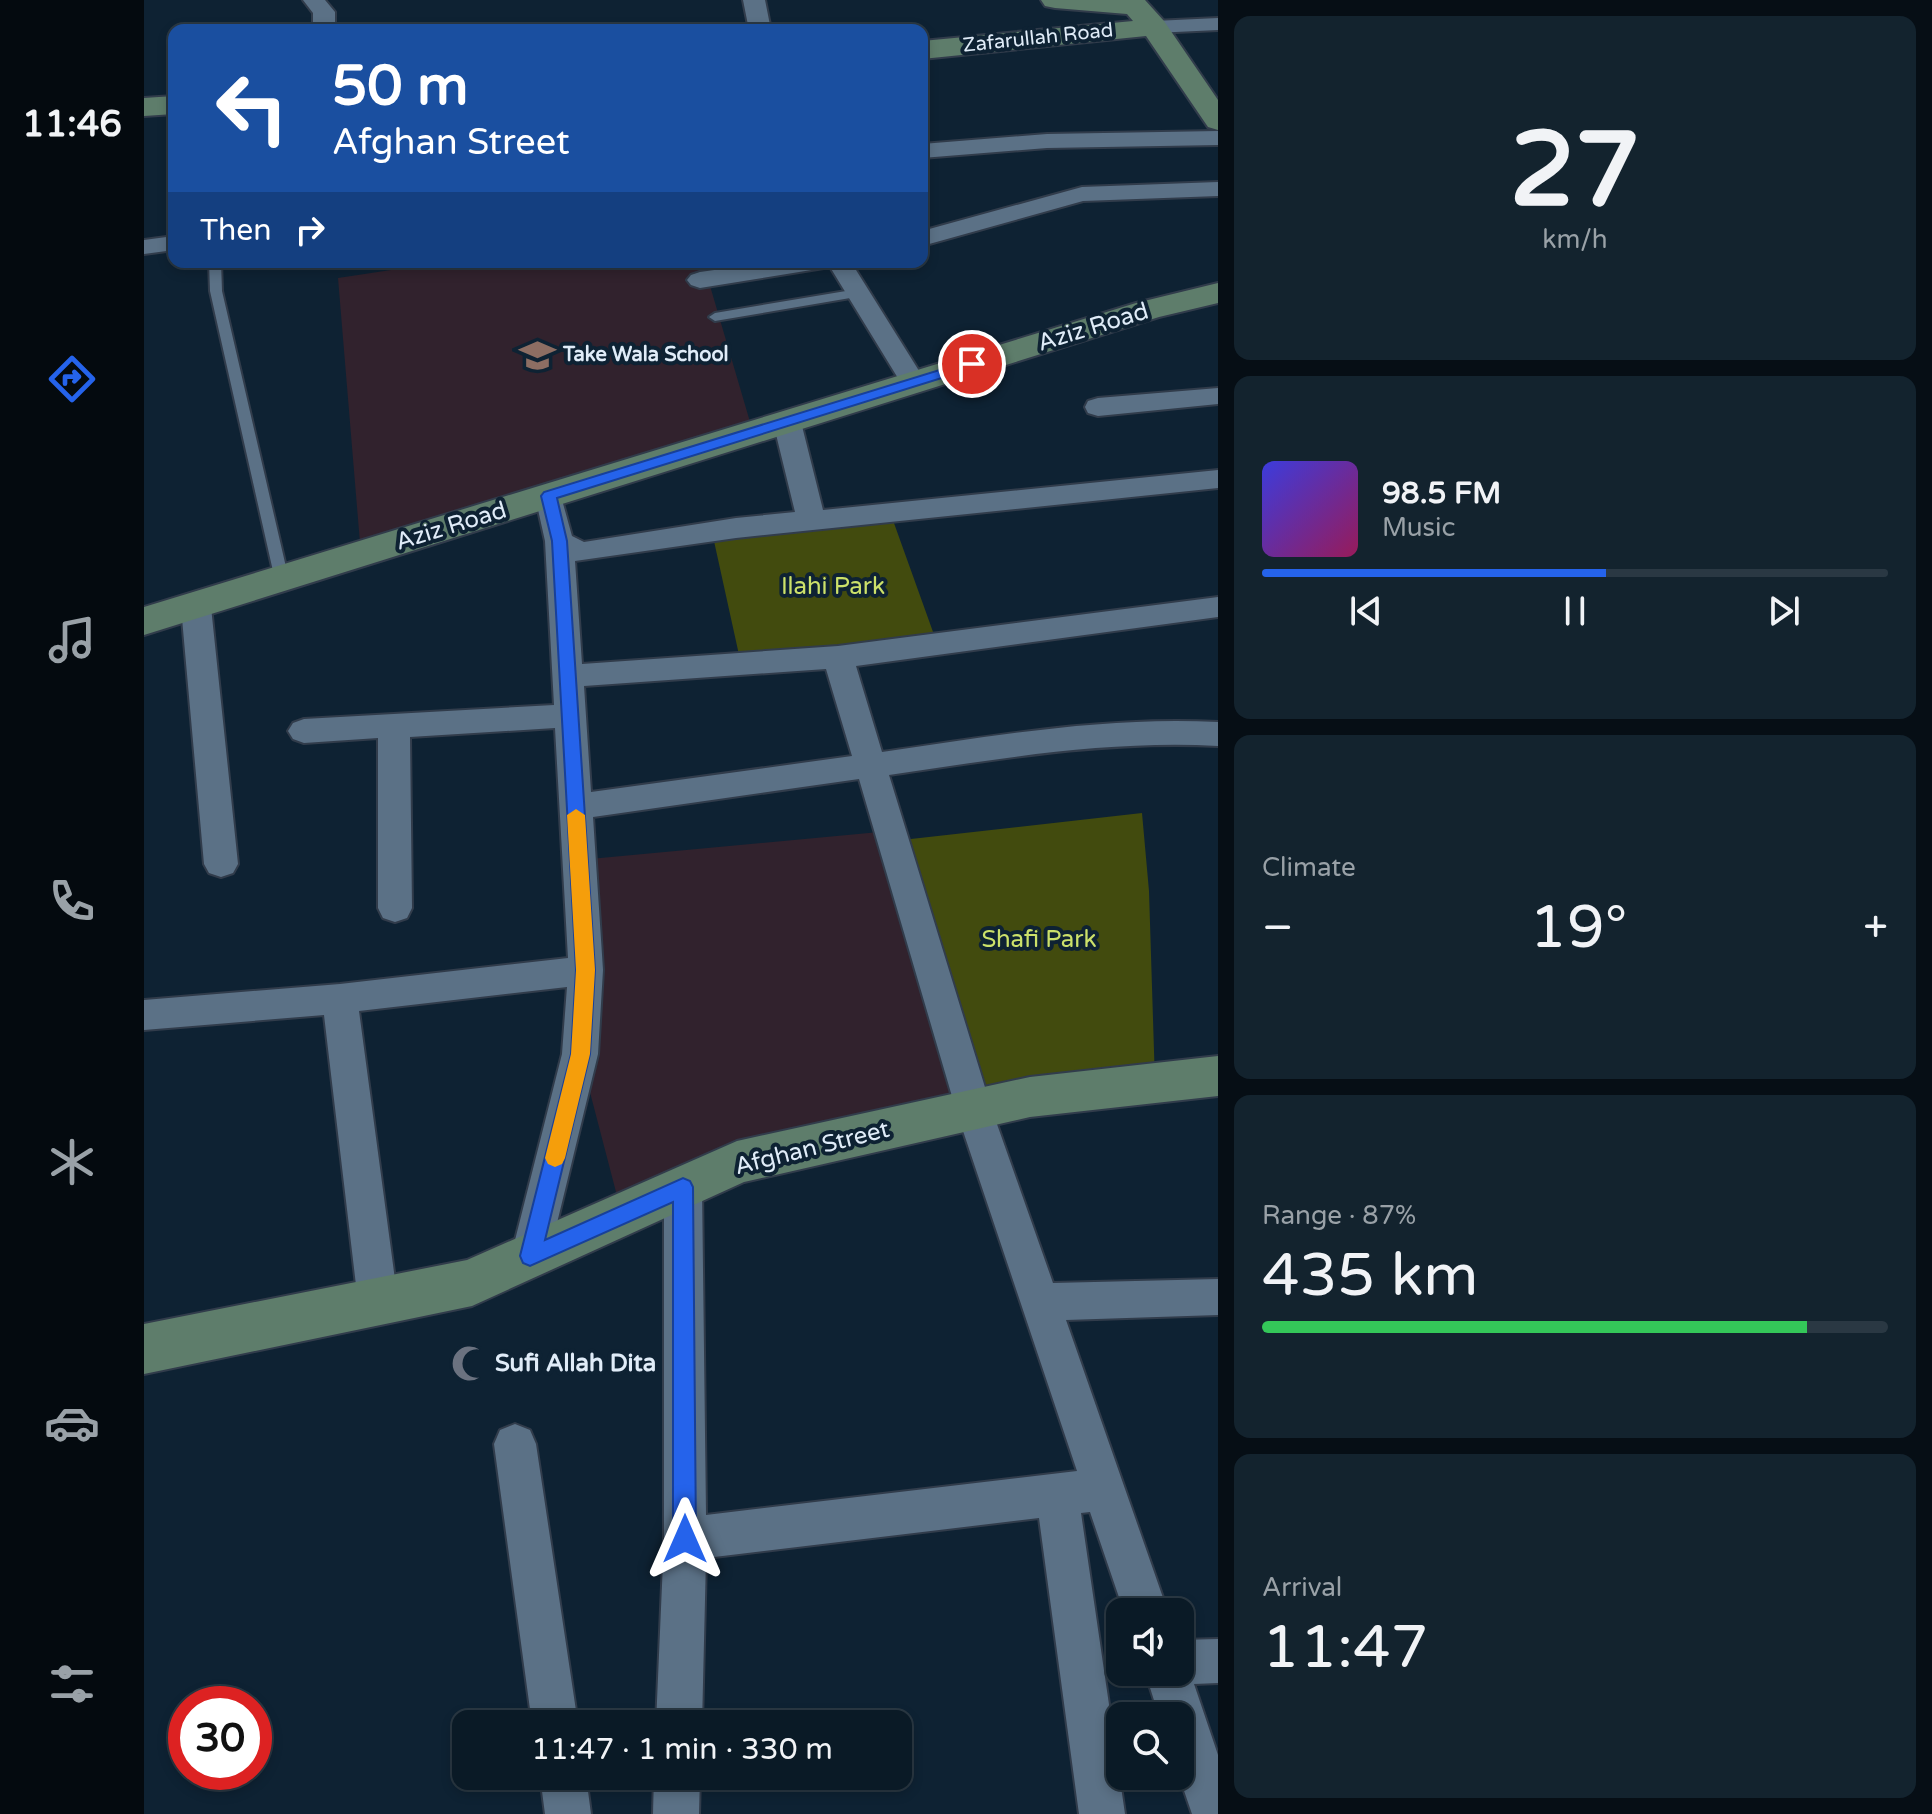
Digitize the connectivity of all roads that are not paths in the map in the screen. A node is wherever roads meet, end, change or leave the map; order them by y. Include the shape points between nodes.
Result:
1 (314, 0) edge
2 (754, 0) edge
3 (1055, 0) edge
4 (1095, 1) edge
5 (324, 24) edge
6 (759, 24) edge
7 (1218, 24) edge
8 (1154, 27) junction
9 (928, 49) edge
10 (168, 105) edge
11 (144, 107) edge
12 (1217, 121) edge
13 (928, 151) edge
14 (1218, 189) edge
15 (928, 237) edge
16 (168, 244) edge
17 (144, 247) edge
18 (215, 268) edge
19 (781, 268) edge
20 (843, 268) edge
21 (700, 280) dead end
22 (858, 293) junction
23 (1218, 293) edge
24 (715, 317) dead end
25 (913, 382) junction
26 (1218, 396) edge
27 (1098, 407) dead end
28 (787, 422) junction
29 (1218, 479) edge
30 (549, 496) junction
31 (811, 520) junction
32 (559, 541) junction
33 (282, 580) junction
34 (196, 607) junction
35 (1218, 607) edge
36 (144, 621) edge
37 (838, 657) junction
38 (567, 676) junction
39 (570, 716) junction
40 (394, 726) junction
41 (304, 731) dead end
42 (1218, 734) edge
43 (870, 765) junction
44 (575, 807) junction
45 (221, 864) dead end
46 (395, 908) dead end
47 (586, 970) junction
48 (340, 999) junction
49 (144, 1015) edge
50 (1218, 1076) edge
51 (974, 1110) junction
52 (683, 1187) junction
53 (530, 1256) junction
54 (378, 1302) junction
55 (1040, 1302) junction
56 (1216, 1306) edge
57 (144, 1349) edge
58 (515, 1444) dead end
59 (1104, 1489) junction
60 (1057, 1495) junction
61 (685, 1539) junction
62 (1141, 1598) edge
63 (1218, 1661) edge
64 (1194, 1662) edge
65 (1172, 1686) edge
66 (553, 1710) edge
67 (679, 1710) edge
68 (565, 1790) edge
69 (677, 1790) edge
70 (568, 1814) edge
71 (676, 1814) edge
72 (1102, 1814) edge
73 (1215, 1814) edge

1 - 5 street via 324,12
2 - 6 street
3 - 4 main road
4 - 8 main road via 1135,6
7 - 8 street
8 - 9 main road, Zafarullah Road
8 - 12 main road
10 - 11 main road
12 - 13 street
14 - 15 street via 1082,194
16 - 17 street
18 - 33 lane via 216,291
19 - 21 street
20 - 22 street
22 - 24 lane
22 - 25 street
23 - 25 main road, Aziz Road
25 - 28 main road, Aziz Road
26 - 27 street
28 - 30 main road, Aziz Road
28 - 31 street
29 - 31 street
30 - 32 street
30 - 33 main road, Aziz Road
31 - 32 street via 580,553
32 - 38 street
33 - 34 main road, Aziz Road
34 - 36 main road, Aziz Road
34 - 45 street
35 - 37 street
37 - 38 street
37 - 43 street
38 - 39 street
39 - 40 street
39 - 44 street
40 - 41 street
40 - 46 street
42 - 43 street via 1161,731
43 - 44 street
43 - 51 street
44 - 47 street
47 - 48 street
47 - 53 street via 580,1054
48 - 49 street
48 - 54 street
50 - 51 main road, Afghan Street via 1030,1097
51 - 52 main road, Afghan Street via 737,1162
51 - 55 street
52 - 53 main road, Afghan Street
52 - 61 street
53 - 54 main road, Afghan Street via 472,1283
54 - 57 main road, Afghan Street
55 - 56 street
55 - 59 street
58 - 66 street
59 - 60 street
59 - 62 street
60 - 61 street
60 - 72 street
61 - 67 street
63 - 64 street
65 - 73 street
68 - 70 street
69 - 71 street

